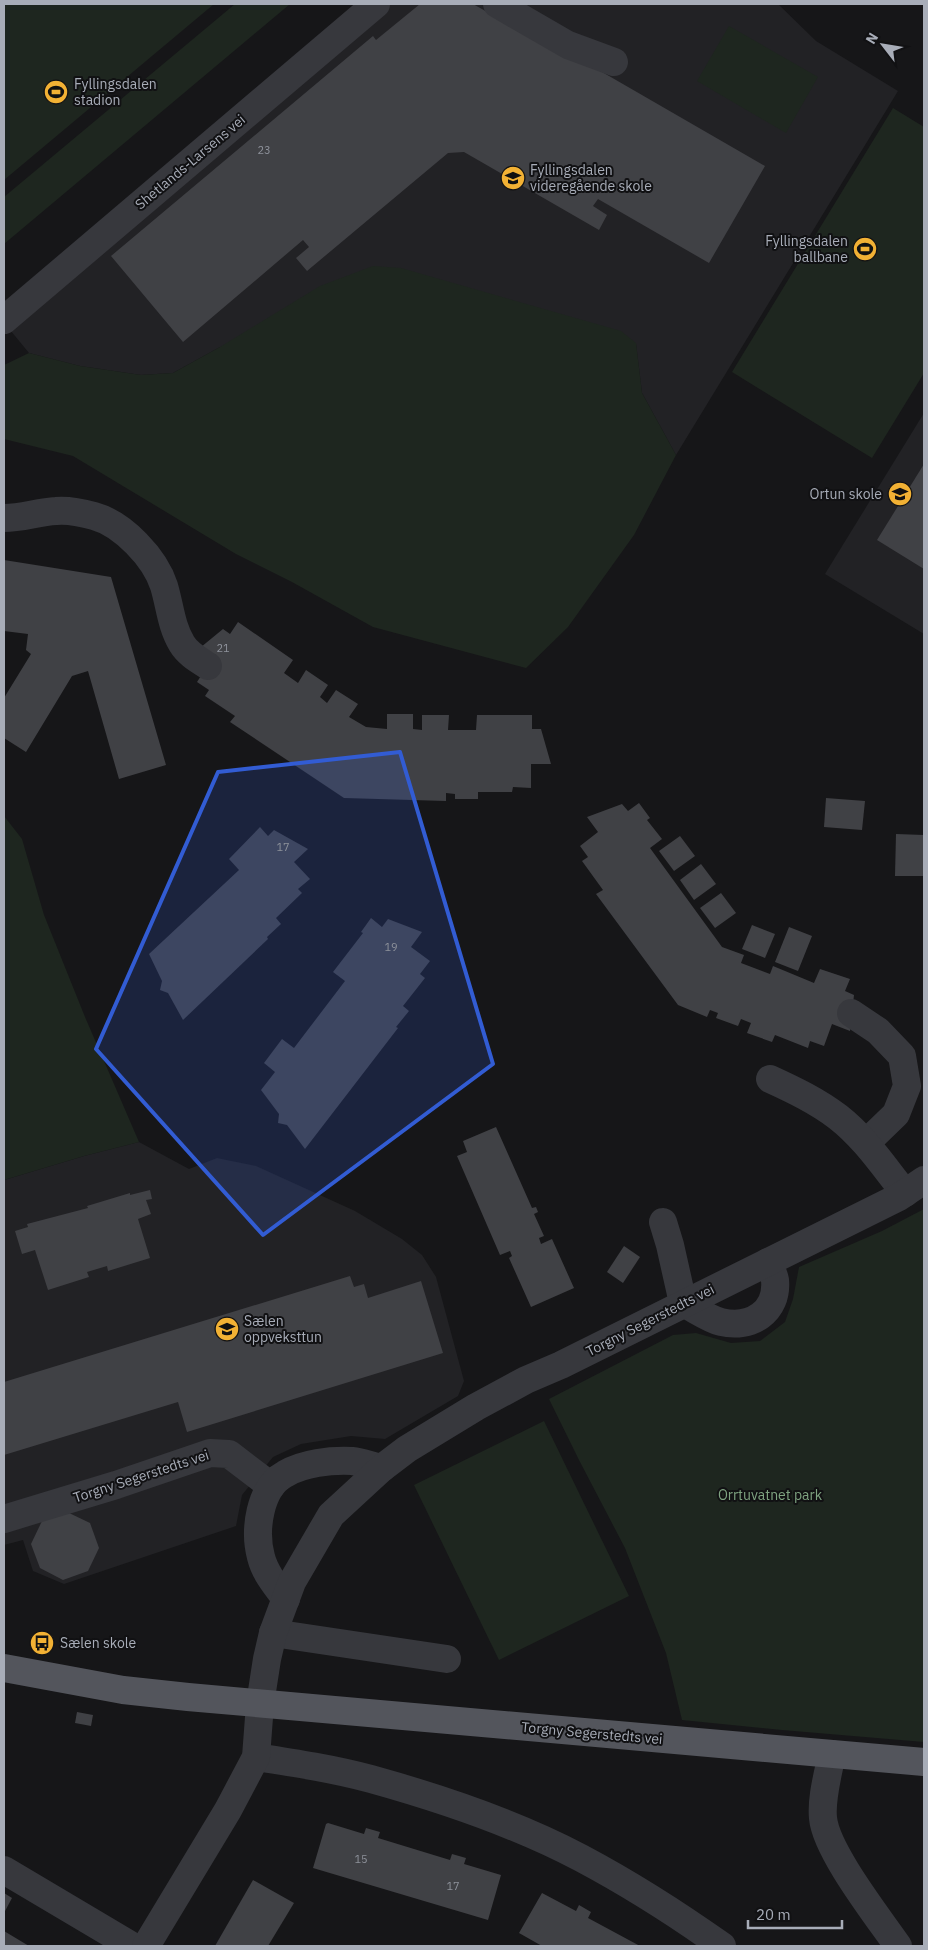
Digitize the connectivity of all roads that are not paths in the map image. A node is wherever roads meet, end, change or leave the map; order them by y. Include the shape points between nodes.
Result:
1 (376, 4) edge
2 (497, 4) edge
3 (614, 62) dead end
4 (4, 320) edge
5 (4, 518) edge
6 (208, 666) dead end
7 (851, 1013) dead end
8 (770, 1079) dead end
9 (866, 1143) junction
10 (914, 1187) edge
11 (663, 1222) dead end
12 (768, 1262) junction
13 (683, 1303) junction
14 (382, 1468) junction
15 (271, 1486) junction
16 (4, 1519) edge
17 (286, 1600) junction
18 (273, 1633) junction
19 (446, 1659) dead end
20 (4, 1668) edge
21 (260, 1704) junction
22 (832, 1754) junction
23 (256, 1757) junction
24 (924, 1762) edge
25 (4, 1870) edge
26 (132, 1946) edge
27 (146, 1946) edge
28 (722, 1946) edge
29 (898, 1946) edge

1 - 4 lane, Shetlands-Larsens vei
2 - 3 lane via 568,45
5 - 6 lane via 58,511 95,516 121,530 145,551 164,585 171,620 182,645
7 - 9 lane via 878,1031 902,1056 907,1086 896,1114
8 - 9 lane via 805,1095
9 - 10 lane
10 - 12 lane, Torgny Segerstedts vei
11 - 13 lane
12 - 13 lane, Torgny Segerstedts vei
12 - 13 lane via 775,1278 774,1299 758,1319 740,1324 720,1322
13 - 14 lane, Torgny Segerstedts vei via 476,1407
14 - 15 lane via 353,1461 318,1463 284,1474
14 - 17 lane, Torgny Segerstedts vei via 331,1516 292,1582
15 - 16 lane, Torgny Segerstedts vei via 229,1454 210,1453 116,1486
15 - 17 lane via 263,1504 258,1531 261,1557 271,1580
17 - 18 lane, Torgny Segerstedts vei
18 - 19 lane
18 - 21 lane, Torgny Segerstedts vei
20 - 21 main road, Torgny Segerstedts vei via 122,1690
21 - 22 main road, Torgny Segerstedts vei
21 - 23 lane
22 - 24 main road, Torgny Segerstedts vei
22 - 29 lane via 823,1818 829,1841
23 - 27 lane
23 - 28 lane via 370,1779 480,1814 580,1858 642,1893
25 - 26 lane

